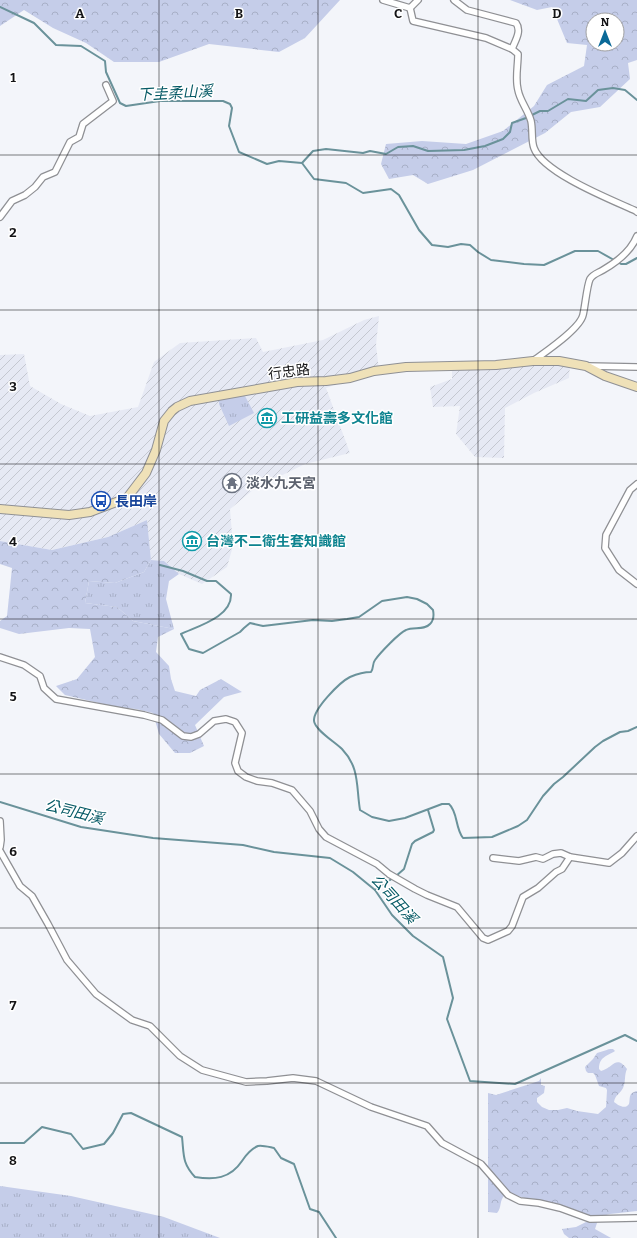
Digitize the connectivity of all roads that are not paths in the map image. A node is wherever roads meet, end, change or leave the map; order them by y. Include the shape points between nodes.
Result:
1 (383, 0) edge
2 (418, 0) edge
3 (454, 0) edge
4 (410, 8) junction
5 (512, 50) junction
6 (106, 85) dead end
7 (637, 212) edge
8 (0, 217) edge
9 (637, 236) edge
10 (533, 361) junction
11 (586, 366) junction
12 (637, 367) edge
13 (637, 387) edge
14 (637, 484) edge
15 (0, 509) edge
16 (637, 584) edge
17 (0, 657) edge
18 (0, 821) edge
19 (637, 836) edge
20 (0, 847) edge
21 (0, 851) edge
22 (570, 857) junction
23 (493, 858) dead end
24 (637, 1218) edge

1 - 4 street
2 - 4 street
3 - 5 street via 467,10 516,23 519,30
4 - 5 street via 413,21 486,38
5 - 7 street via 518,54 518,90 531,121 534,148 540,158 585,188
6 - 8 street via 113,101 83,124 79,137 70,142 54,172 43,176 35,187 12,201
9 - 10 street via 628,252 589,280 583,318 574,329
10 - 11 street, 行忠路 via 559,361
10 - 15 street, 行忠路 via 496,365 406,367 374,371 350,378 297,382 190,400 172,411 164,421 146,473 127,498 90,512 69,515
11 - 12 street
11 - 13 street, 行忠路 via 605,376
14 - 16 street via 630,490 606,535 605,548 619,570
17 - 22 street via 24,665 40,676 44,688 56,699 162,720 183,736 199,734 214,721 226,719 235,722 242,733 235,763 238,771 257,781 292,790 326,837 377,864 415,889 457,907 483,938 488,940 508,931 523,897 562,869
18 - 20 street
19 - 22 street via 610,862
21 - 24 street via 20,886 32,896 67,960 96,994 132,1020 150,1026 180,1056 202,1070 246,1082 293,1078 316,1081 371,1107 427,1126 442,1143 481,1164 508,1195 520,1201 560,1208 590,1219
22 - 23 street via 561,853 543,859 519,861

